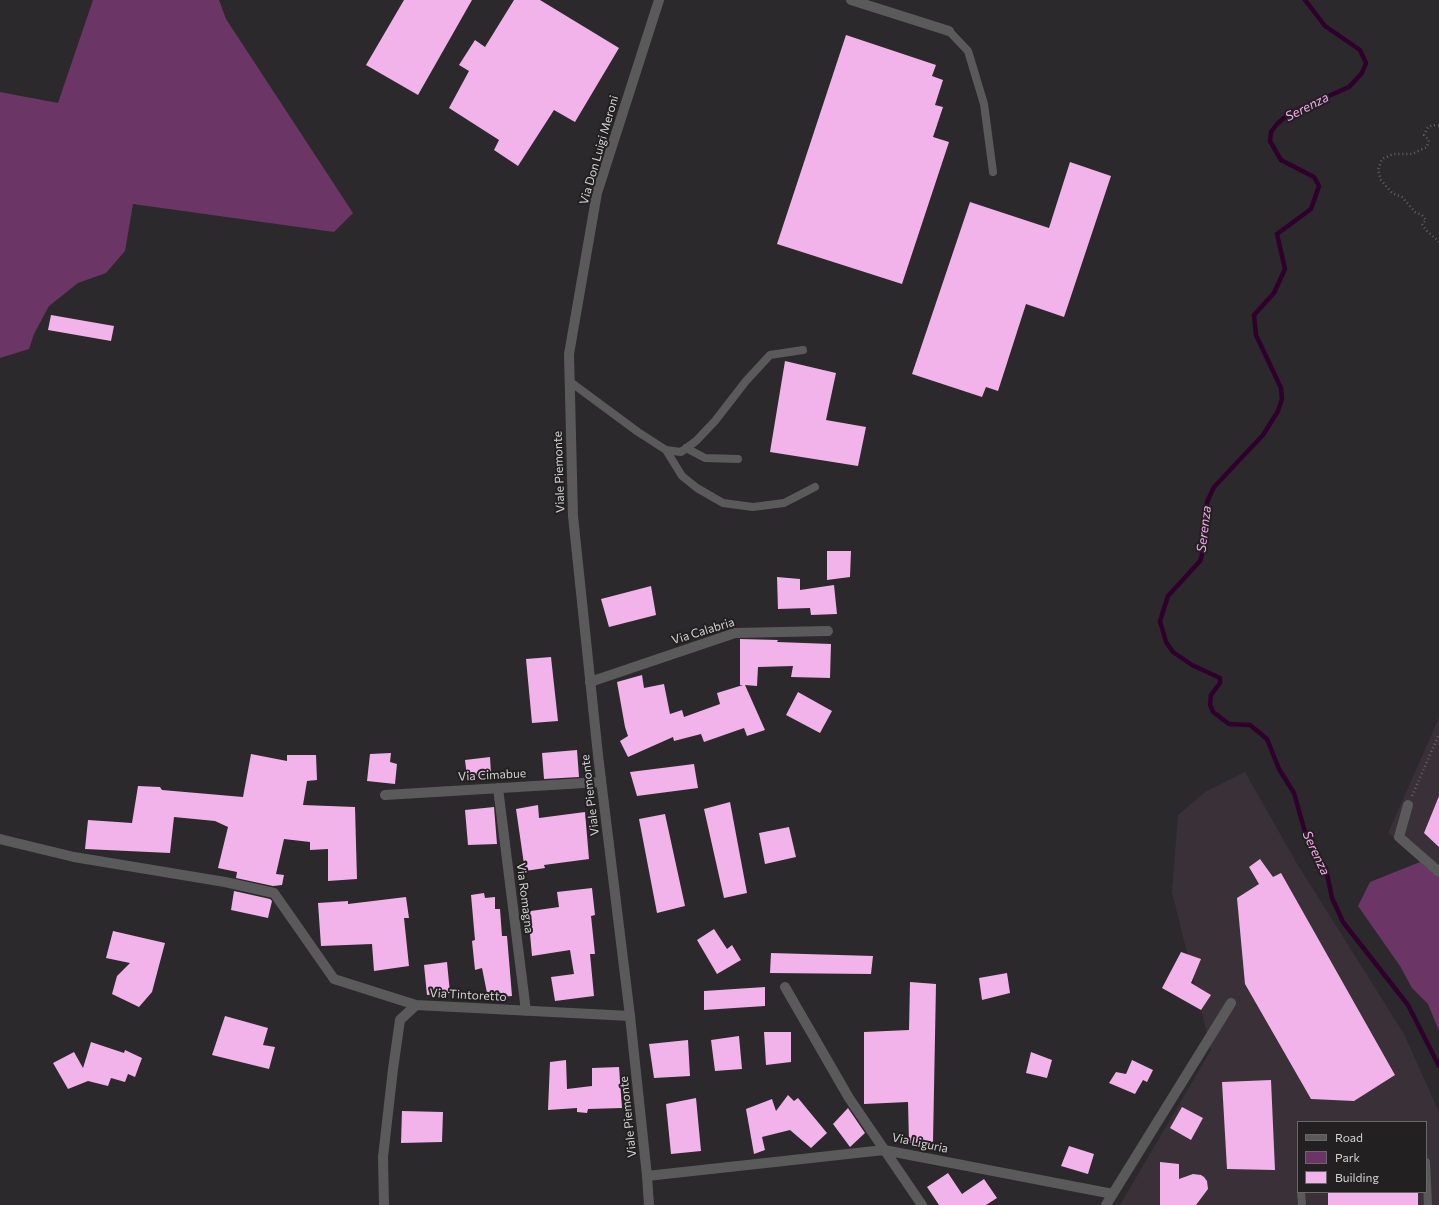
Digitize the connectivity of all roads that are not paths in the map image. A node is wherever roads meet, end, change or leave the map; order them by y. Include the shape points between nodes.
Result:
1 (659, 0) edge
2 (851, 0) edge
3 (949, 31) joint
4 (993, 172) dead end
5 (804, 350) dead end
6 (569, 381) junction
7 (686, 448) junction
8 (666, 450) junction
9 (738, 459) dead end
10 (815, 487) dead end
11 (828, 631) dead end
12 (590, 682) junction
13 (602, 782) junction
14 (498, 788) junction
15 (384, 794) dead end
16 (1408, 805) road end
17 (0, 838) edge
18 (1439, 872) edge
19 (785, 987) dead end
20 (1230, 1003) dead end
21 (416, 1005) junction
22 (526, 1011) junction
23 (630, 1016) junction
24 (884, 1150) junction
25 (647, 1176) junction
26 (1427, 1184) edge
27 (1301, 1193) edge
28 (1113, 1194) junction
29 (384, 1205) edge
30 (649, 1205) edge
31 (922, 1205) edge
32 (1106, 1205) edge
33 (1302, 1205) edge
34 (1428, 1205) edge

1 - 6 street, Via Don Luigi Meroni via 597,193 569,354
2 - 3 street
3 - 4 lane via 968,52 984,104
5 - 7 lane via 770,355 715,421
6 - 8 lane
6 - 12 street, Viale Piemonte via 573,516
7 - 8 lane via 681,452
7 - 9 lane via 705,458
8 - 10 lane via 682,476 724,503 753,507 784,503
11 - 12 street, Via Calabria via 735,633
12 - 13 street, Viale Piemonte
13 - 14 street, Via Cimabue
13 - 23 street, Viale Piemonte
14 - 15 street, Via Cimabue
14 - 22 street, Via Romagna
16 - 18 street via 1399,837
17 - 21 street via 74,857 225,882 274,893 334,979
19 - 24 street, Via Liguria via 849,1098
20 - 28 street
21 - 22 street, Via Tintoretto
21 - 29 street, Via Tintoretto via 400,1020 383,1157
22 - 23 street, Via Tintoretto
23 - 25 street, Viale Piemonte
24 - 25 street
24 - 28 street, Via Liguria
24 - 31 street
25 - 30 street, Viale Piemonte
26 - 34 lane
27 - 33 lane
28 - 32 street

